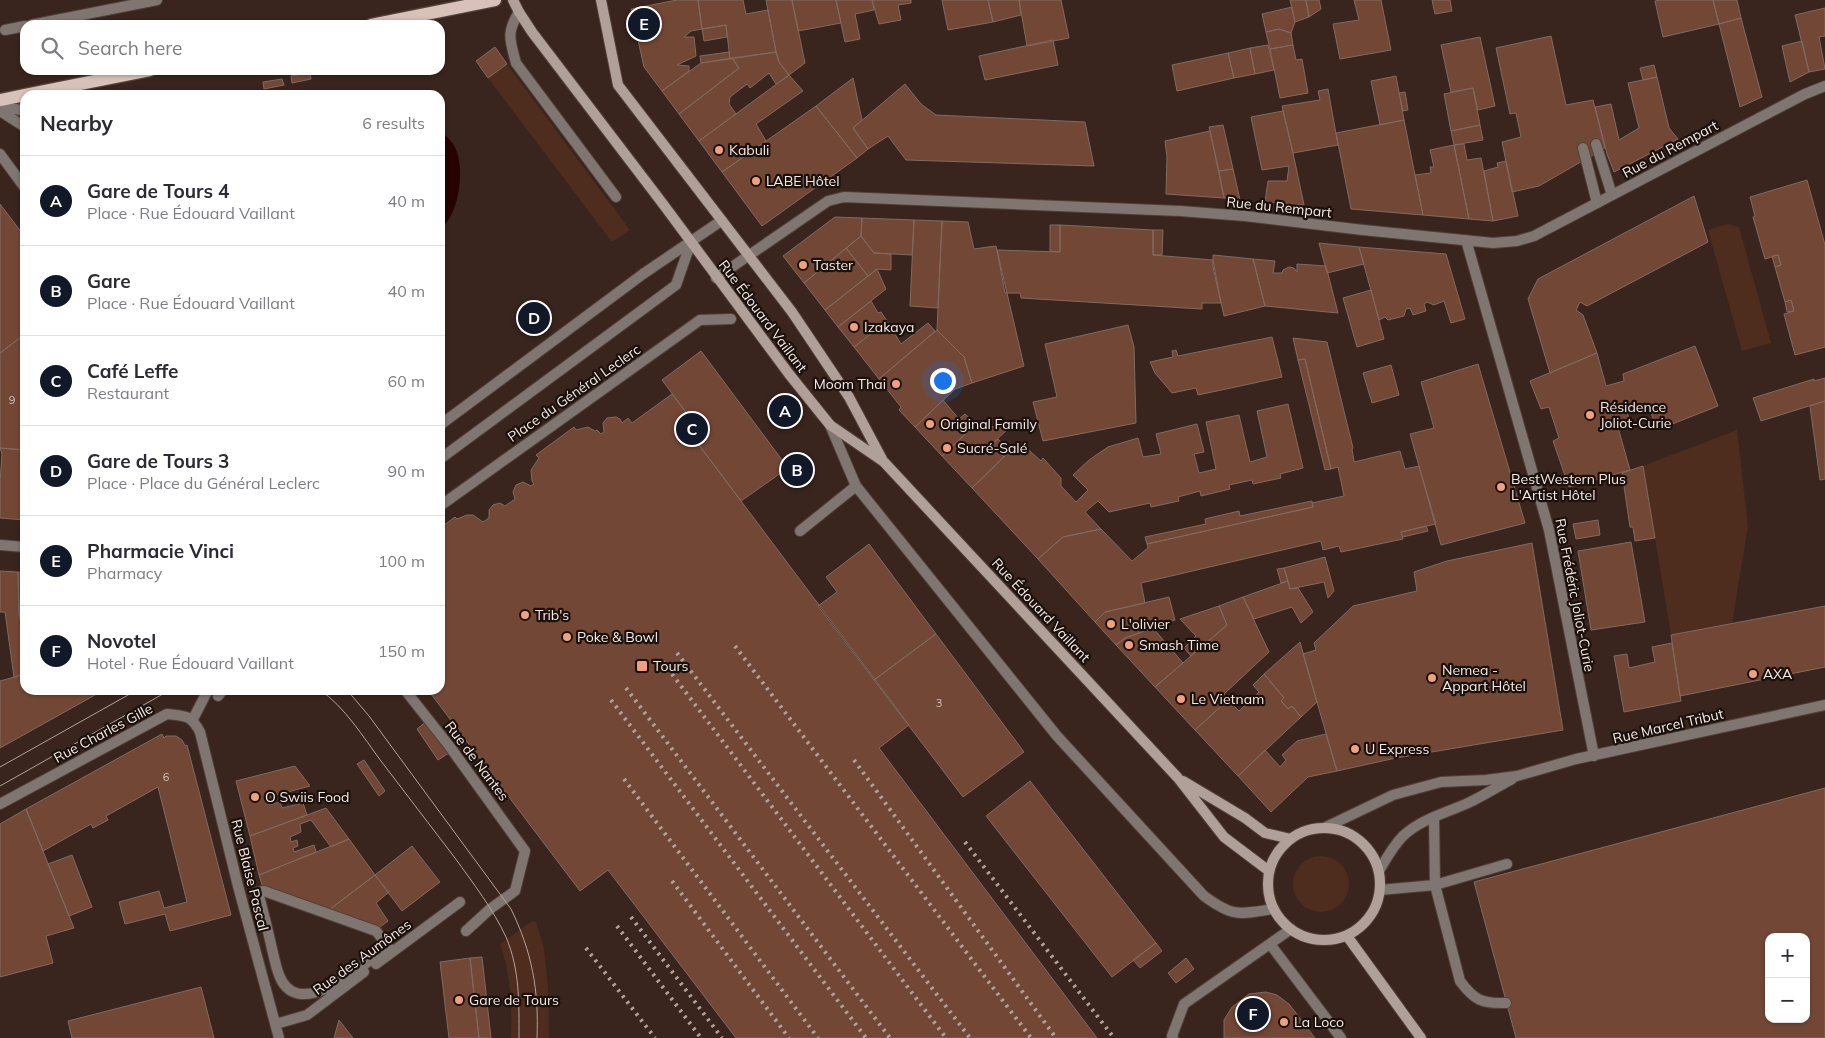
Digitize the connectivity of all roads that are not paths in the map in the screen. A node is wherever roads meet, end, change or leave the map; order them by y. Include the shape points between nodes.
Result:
1 (157, 0) edge
2 (495, 0) edge
3 (513, 0) edge
4 (601, 0) edge
5 (518, 12) junction
6 (56, 20) edge
7 (396, 20) edge
8 (20, 27) edge
9 (5, 30) dead end
10 (125, 75) edge
11 (1825, 86) edge
12 (50, 90) edge
13 (20, 96) edge
14 (0, 100) edge
15 (0, 106) edge
16 (0, 111) edge
17 (20, 111) edge
18 (20, 124) edge
19 (1596, 144) dead end
20 (1584, 148) dead end
21 (0, 154) edge
22 (20, 181) edge
23 (1612, 195) junction
24 (616, 197) dead end
25 (1596, 203) junction
26 (721, 221) junction
27 (1466, 240) junction
28 (691, 242) junction
29 (749, 254) junction
30 (716, 278) junction
31 (730, 319) dead end
32 (445, 421) edge
33 (830, 425) junction
34 (445, 455) edge
35 (884, 462) junction
36 (856, 486) junction
37 (445, 502) edge
38 (800, 530) dead end
39 (0, 545) edge
40 (20, 547) edge
41 (205, 695) edge
42 (409, 695) edge
43 (1825, 705) edge
44 (193, 719) junction
45 (1594, 756) junction
46 (1517, 776) junction
47 (1178, 778) junction
48 (0, 804) edge
49 (1434, 817) junction
50 (1324, 828) junction
51 (1291, 839) junction
52 (1507, 864) dead end
53 (1379, 870) junction
54 (1269, 871) junction
55 (1435, 885) junction
56 (1380, 890) junction
57 (264, 891) joint
58 (460, 902) dead end
59 (1274, 909) junction
60 (1291, 929) junction
61 (466, 932) dead end
62 (1347, 936) junction
63 (1270, 944) junction
64 (1506, 1003) dead end
65 (276, 1024) junction
66 (279, 1038) edge
67 (1174, 1038) edge
68 (1341, 1038) edge
69 (1421, 1038) edge

1 - 6 street
2 - 7 main road
3 - 5 main road
4 - 26 main road via 618,85
5 - 24 street via 509,37 516,63
5 - 28 main road
8 - 9 street
10 - 12 main road
11 - 23 street, Rue du Rempart
13 - 14 main road
15 - 17 street
16 - 18 street
19 - 23 street
20 - 25 street
21 - 22 street
23 - 25 street, Rue du Rempart
25 - 27 street, Rue du Rempart via 1534,236 1517,241
26 - 28 street
26 - 29 main road, Rue Édouard Vaillant
27 - 29 street, Rue du Rempart via 1208,213 844,197 828,201
27 - 45 street, Rue Frédéric Joliot-Curie via 1549,530
28 - 30 main road, Rue Édouard Vaillant
28 - 32 street
28 - 34 street, Place du Général Leclerc via 676,285
29 - 30 street, Rue du Rempart
29 - 35 main road, Rue Édouard Vaillant via 849,396
30 - 33 main road, Rue Édouard Vaillant
31 - 37 street, Place du Général Leclerc via 700,320
33 - 35 main road, Rue Édouard Vaillant
33 - 36 street
35 - 47 main road, Rue Édouard Vaillant
36 - 38 street
36 - 59 street via 1057,736 1204,896 1222,910 1240,914
39 - 40 street
41 - 44 street
42 - 61 street, Rue de Nantes via 526,851 515,891
43 - 45 street, Rue Marcel Tribut
44 - 48 street, Rue Charles Gille via 167,714
44 - 65 street, Rue Blaise Pascal via 200,732
45 - 46 street, Rue Marcel Tribut
46 - 49 street, Rue Marcel Tribut
46 - 50 street, Rue Marcel Tribut via 1441,782 1392,796
47 - 51 main road, Rue Édouard Vaillant via 1245,818 1265,834
47 - 54 main road, Rue Édouard Vaillant via 1224,837
49 - 53 street, Rue Marcel Tribut via 1403,836
49 - 55 street
50 - 51 main road via 1307,830
50 - 53 main road via 1342,831 1357,839 1371,853
51 - 54 main road via 1274,858
52 - 55 street
53 - 56 main road
54 - 59 main road via 1269,897
55 - 56 street
55 - 64 street via 1460,981 1482,1002
56 - 62 main road via 1375,909 1363,925
57 - 57 street via 376,931 388,946 323,991 311,994 289,989 279,977 258,892
58 - 65 street, Rue des Aumônes via 307,1015
59 - 60 main road
60 - 62 main road via 1308,938 1328,940
60 - 63 street
62 - 69 main road
63 - 67 street via 1184,1004
63 - 68 street
65 - 66 street, Rue Blaise Pascal

